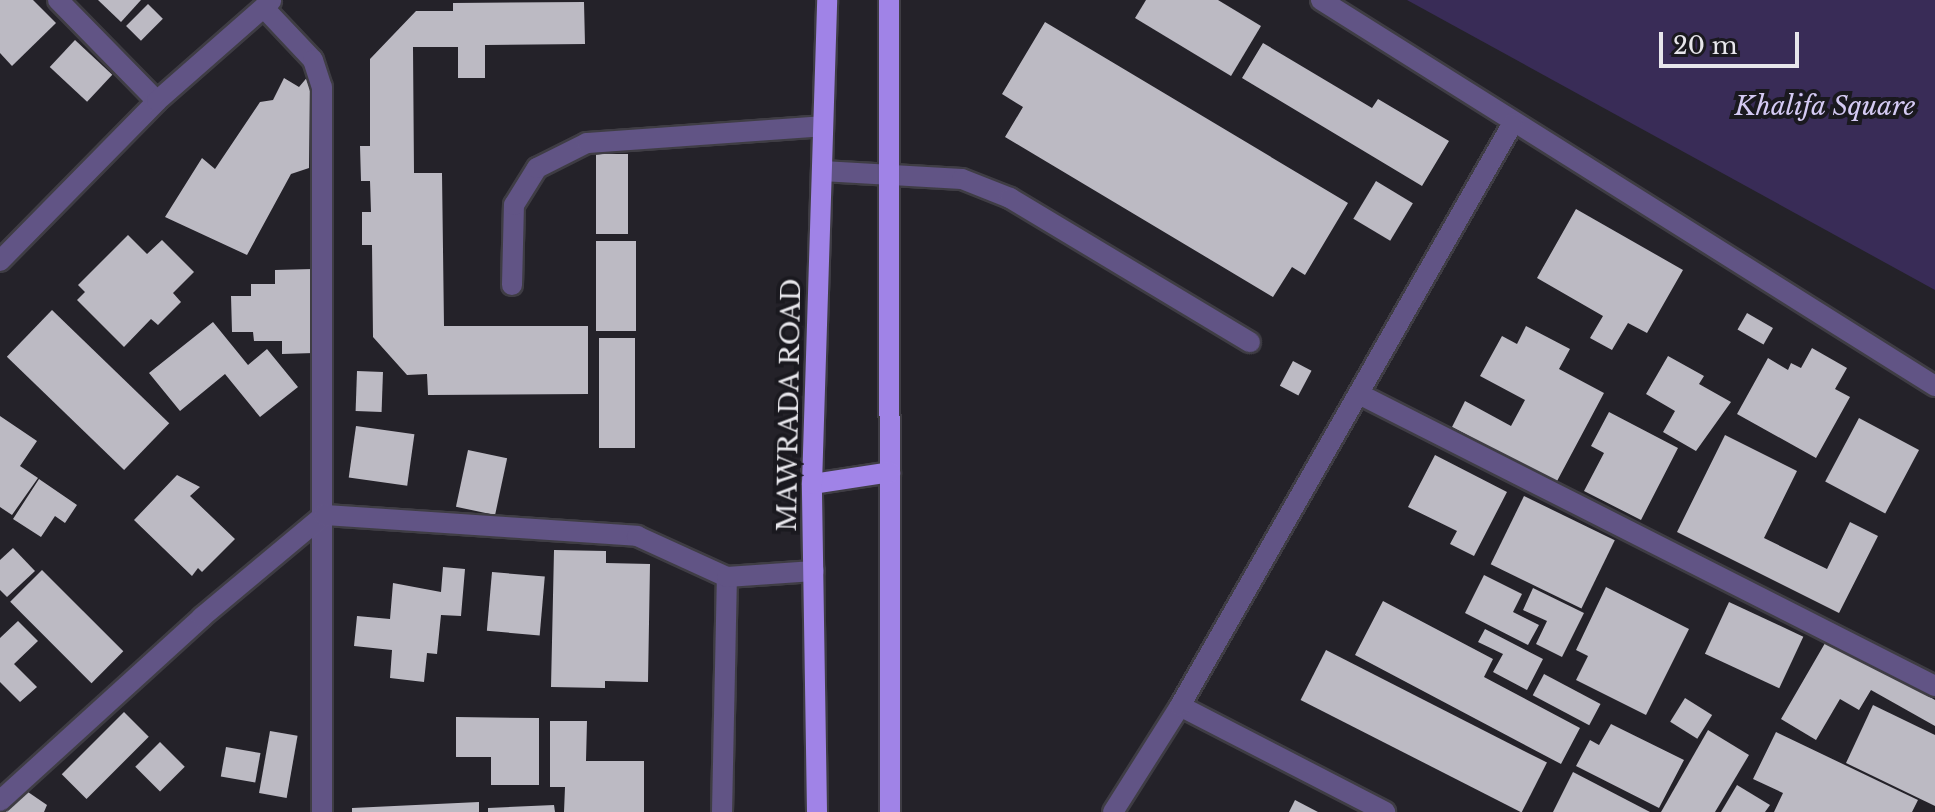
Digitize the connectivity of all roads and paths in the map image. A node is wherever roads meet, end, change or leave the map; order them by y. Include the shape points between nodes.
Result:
1 (58, 0) edge
2 (827, 0) edge
3 (889, 0) edge
4 (1321, 0) edge
5 (268, 4) edge
6 (157, 101) junction
7 (1513, 123) junction
8 (822, 126) junction
9 (822, 171) junction
10 (889, 171) junction
11 (0, 261) edge
12 (512, 285) dead end
13 (1250, 342) dead end
14 (1935, 386) edge
15 (1359, 394) junction
16 (890, 472) junction
17 (812, 484) junction
18 (324, 515) junction
19 (814, 571) junction
20 (727, 577) junction
21 (1935, 686) edge
22 (1180, 706) junction
23 (0, 801) edge
24 (322, 812) edge
25 (722, 812) edge
26 (817, 812) edge
27 (890, 812) edge
28 (1113, 812) edge
29 (1385, 812) edge

1 - 6 street
2 - 8 main road, MAWRADA ROAD
3 - 10 main road
4 - 7 street
5 - 6 street
5 - 18 street via 313,60 322,87
6 - 11 street
7 - 14 street
7 - 15 street
8 - 9 main road, MAWRADA ROAD
8 - 12 street via 587,143 537,168 514,205
9 - 10 street
9 - 17 main road, MAWRADA ROAD
10 - 13 street via 962,179 1010,198
10 - 16 main road
15 - 21 street
15 - 22 street
16 - 17 main road
16 - 27 main road
17 - 19 main road, MAWRADA ROAD
18 - 20 street via 637,536
18 - 23 street via 202,617
18 - 24 street
19 - 20 street
19 - 26 main road, MAWRADA ROAD
20 - 25 street
22 - 28 street
22 - 29 street

